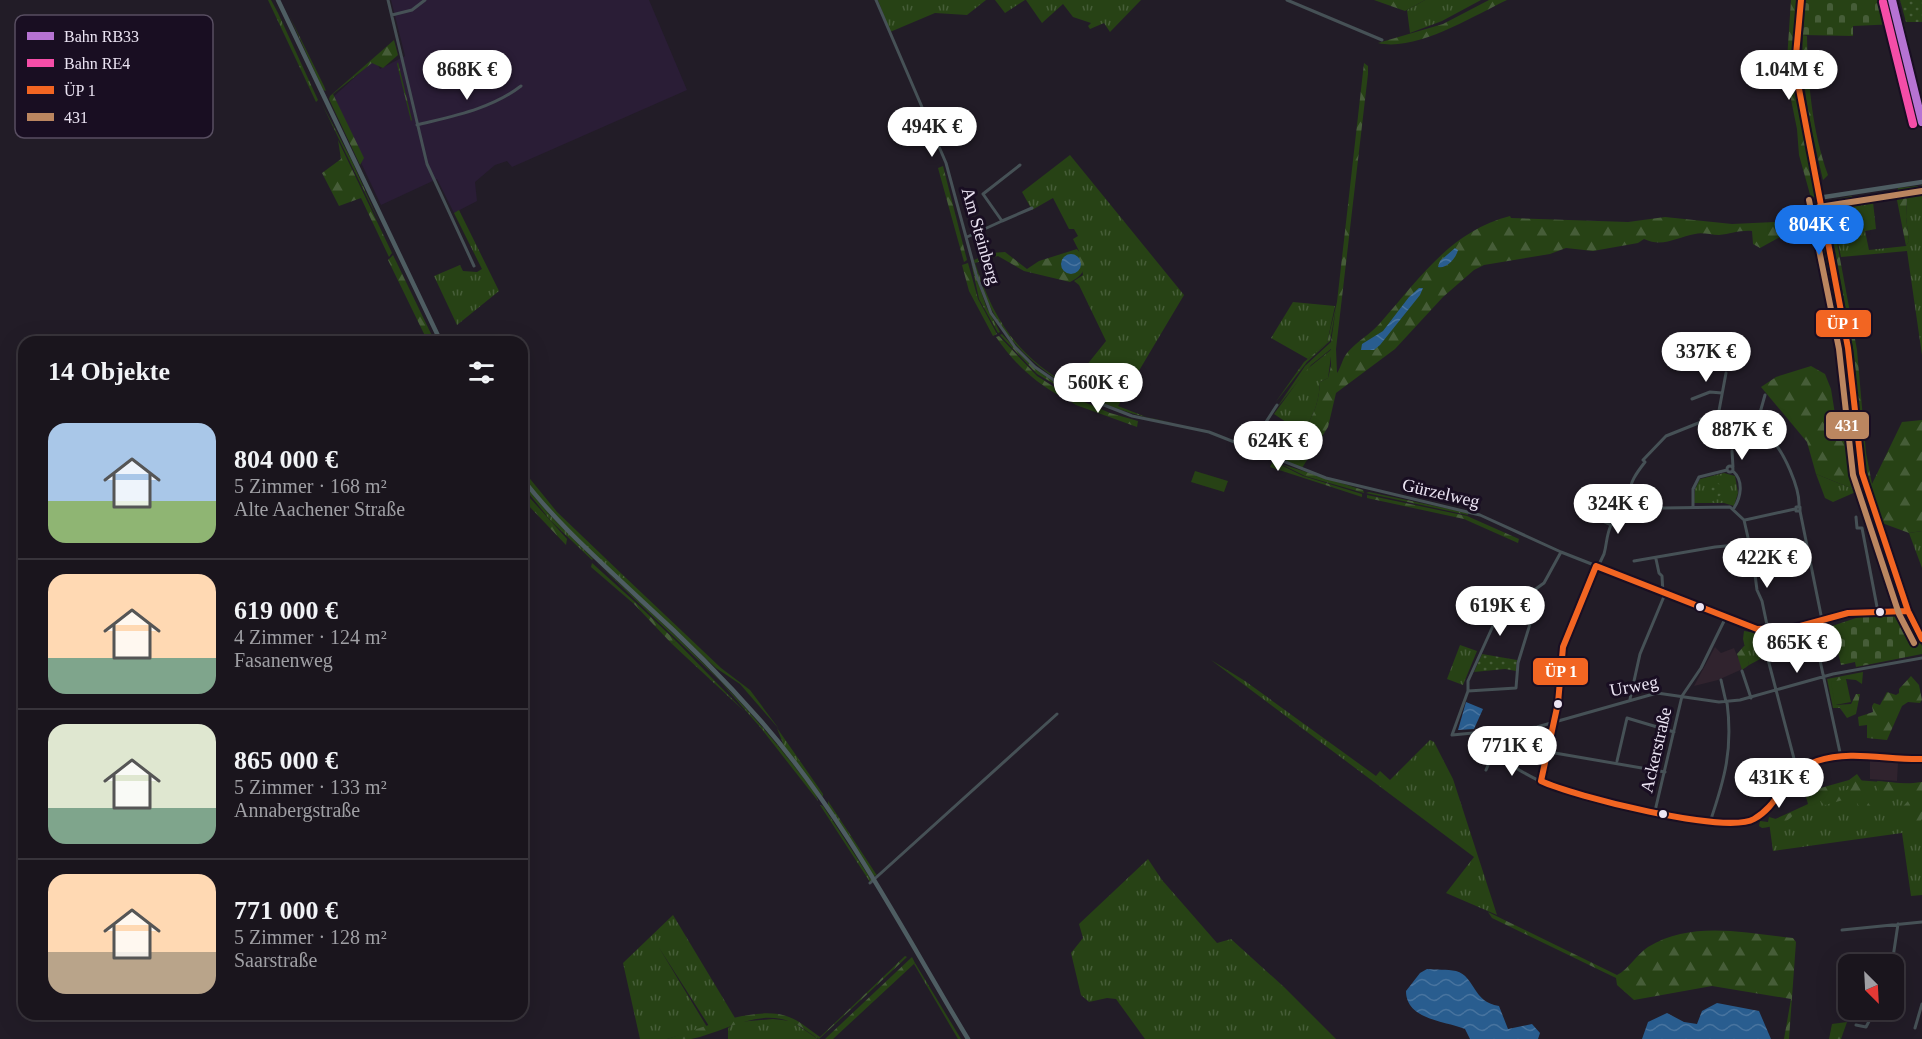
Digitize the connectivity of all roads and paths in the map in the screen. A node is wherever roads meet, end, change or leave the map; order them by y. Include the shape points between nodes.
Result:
1 (278, 0) edge
2 (388, 0) edge
3 (425, 0) edge
4 (876, 0) edge
5 (1287, 0) edge
6 (1801, 0) edge
7 (392, 15) junction
8 (1382, 40) dead end
9 (521, 86) dead end
10 (417, 125) junction
11 (1020, 165) dead end
12 (1922, 182) edge
13 (1818, 198) junction
14 (1032, 208) dead end
15 (1002, 221) junction
16 (967, 237) junction
17 (474, 267) dead end
18 (438, 336) edge
19 (1726, 373) dead end
20 (1722, 393) junction
21 (1765, 395) dead end
22 (1692, 399) dead end
23 (1277, 405) dead end
24 (1717, 418) junction
25 (1756, 428) junction
26 (1249, 448) junction
27 (1732, 451) dead end
28 (1733, 469) junction
29 (528, 485) edge
30 (1629, 491) junction
31 (1631, 496) junction
32 (1626, 498) junction
33 (1693, 506) junction
34 (1734, 508) junction
35 (1798, 508) junction
36 (1586, 513) dead end
37 (1856, 517) dead end
38 (1744, 520) junction
39 (1611, 525) junction
40 (1749, 544) junction
41 (1560, 552) junction
42 (1656, 558) junction
43 (1634, 561) dead end
44 (1596, 566) junction
45 (1536, 590) junction
46 (1664, 594) junction
47 (1908, 610) junction
48 (1878, 612) junction
49 (1725, 619) junction
50 (1822, 620) junction
51 (1766, 630) junction
52 (1814, 633) dead end
53 (1922, 639) edge
54 (1922, 658) edge
55 (1742, 671) dead end
56 (1824, 677) junction
57 (1721, 680) dead end
58 (1468, 691) junction
59 (1776, 691) junction
60 (1682, 696) junction
61 (1751, 698) junction
62 (1630, 699) junction
63 (1727, 702) junction
64 (1057, 714) dead end
65 (1554, 722) junction
66 (1503, 731) junction
67 (1674, 732) junction
68 (1549, 752) junction
69 (1493, 754) junction
70 (1841, 757) junction
71 (1922, 759) edge
72 (1617, 762) junction
73 (1486, 770) dead end
74 (1797, 770) junction
75 (1665, 772) junction
76 (1541, 781) junction
77 (1655, 811) junction
78 (1710, 822) junction
79 (872, 881) junction
80 (1922, 922) edge
81 (1898, 924) junction
82 (1842, 930) dead end
83 (1894, 954) edge
84 (1922, 1004) edge
85 (1870, 1020) edge
86 (1856, 1025) dead end
87 (1915, 1028) dead end
88 (968, 1039) edge

1 - 18 main road
2 - 7 street
3 - 7 street via 412,10
4 - 16 street, Am Steinberg via 946,163
5 - 8 street
6 - 13 main road via 1797,71
7 - 10 street
9 - 10 street via 499,101
10 - 17 street via 427,164
11 - 15 street via 983,194
12 - 13 main road
13 - 47 main road via 1851,365 1862,473
14 - 15 street
15 - 16 street
16 - 26 street, Am Steinberg via 991,313 1002,332 1035,367 1081,396 1137,417 1203,430
19 - 20 street
20 - 22 street via 1710,392
20 - 24 street
21 - 25 street
23 - 26 street
24 - 25 street
24 - 30 street via 1701,419 1665,437 1643,460
25 - 35 street via 1778,447 1793,475
26 - 41 street, Gürzelweg via 1371,491 1469,511
27 - 28 street
28 - 33 street via 1699,477 1693,489
28 - 34 street via 1741,494
29 - 79 main road via 560,524 706,661 762,723 823,801
30 - 31 street
30 - 32 street via 1624,493
31 - 32 street
31 - 33 street via 1660,507
32 - 39 street via 1616,523
33 - 34 street
34 - 38 street
35 - 38 street
35 - 50 street
36 - 39 street
37 - 48 street via 1857,528 1862,528
38 - 40 street
39 - 44 street
40 - 42 street
40 - 51 street
41 - 44 street, Gürzelweg
41 - 45 street via 1544,583
42 - 43 street
42 - 46 street
44 - 46 street, Gürzelweg
44 - 65 street via 1563,647
45 - 58 street via 1497,617 1468,681
45 - 58 street via 1538,598 1518,663 1516,688
46 - 49 street, Gürzelweg
46 - 62 street via 1640,654
47 - 48 street, Gürzelweg
47 - 53 main road
48 - 50 street, Gürzelweg via 1848,613
49 - 51 street, Gürzelweg
49 - 60 street
50 - 51 street, Gürzelweg via 1789,629
51 - 59 street via 1765,648
52 - 56 street
54 - 56 street, Urweg
55 - 61 street
56 - 59 street, Urweg
56 - 70 street
57 - 63 street
58 - 66 street, Urweg via 1452,735
59 - 61 street, Urweg
59 - 74 street
60 - 62 street, Urweg via 1664,692
60 - 63 street, Urweg
60 - 67 street, Ackerstraße
61 - 63 street, Urweg
62 - 65 street, Urweg
63 - 78 street via 1728,762
64 - 79 street
65 - 66 street, Urweg
65 - 68 street
66 - 69 street
67 - 72 street via 1627,718
67 - 75 street, Ackerstraße
68 - 72 street via 1602,763
68 - 76 street
69 - 73 street
69 - 76 street
70 - 71 street
70 - 74 street
72 - 75 street
74 - 78 street via 1756,818 1735,825
75 - 77 street, Ackerstraße
76 - 77 street
77 - 78 street
79 - 88 main road
80 - 81 street
81 - 82 street
81 - 83 street
84 - 87 street
85 - 86 street via 1866,1027

